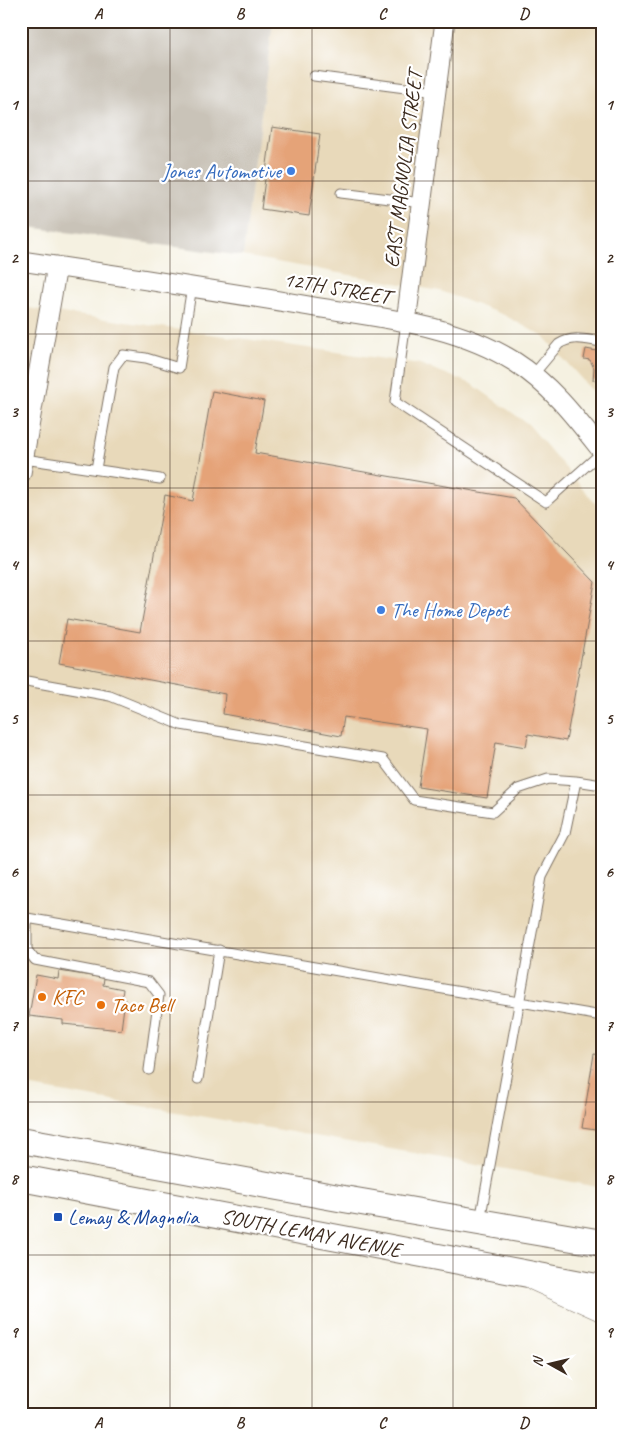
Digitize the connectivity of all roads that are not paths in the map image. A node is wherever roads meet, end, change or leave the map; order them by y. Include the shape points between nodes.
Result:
1 (445, 21) edge
2 (314, 76) dead end
3 (436, 92) junction
4 (341, 193) dead end
5 (422, 203) junction
6 (21, 261) edge
7 (57, 266) junction
8 (192, 286) junction
9 (406, 322) junction
10 (602, 342) edge
11 (534, 375) junction
12 (602, 451) edge
13 (23, 466) edge
14 (96, 469) junction
15 (160, 479) dead end
16 (21, 680) edge
17 (576, 781) junction
18 (602, 786) edge
19 (24, 917) edge
20 (219, 950) junction
21 (519, 1002) junction
22 (602, 1016) edge
23 (148, 1070) dead end
24 (198, 1079) dead end
25 (21, 1140) edge
26 (21, 1178) edge
27 (480, 1221) junction
28 (602, 1242) edge
29 (536, 1277) junction
30 (602, 1288) edge
31 (602, 1307) edge

1 - 3 street, EAST MAGNOLIA STREET
2 - 3 lane
3 - 5 street, EAST MAGNOLIA STREET
4 - 5 lane
5 - 9 street, EAST MAGNOLIA STREET
6 - 7 street, 12TH STREET
7 - 8 street, 12TH STREET
7 - 13 street
8 - 9 street, 12TH STREET
8 - 14 lane via 179,368 123,355 114,366
9 - 11 street, 12TH STREET via 452,333 484,346
9 - 12 lane via 395,402 546,502
10 - 11 lane via 578,338 564,341
11 - 12 street, 12TH STREET via 566,406
13 - 14 lane
14 - 15 lane
16 - 17 lane via 110,696 181,725 383,759 414,800 492,812 518,789 548,779
17 - 18 lane
17 - 21 lane via 565,834 542,877
19 - 20 lane
19 - 23 lane via 27,950 35,960 149,982 159,995
20 - 21 lane
20 - 24 lane
21 - 22 lane
21 - 27 lane
25 - 27 main road, SOUTH LEMAY AVENUE
26 - 29 main road, SOUTH LEMAY AVENUE
27 - 28 main road, SOUTH LEMAY AVENUE
29 - 30 main road, SOUTH LEMAY AVENUE
29 - 31 highway

